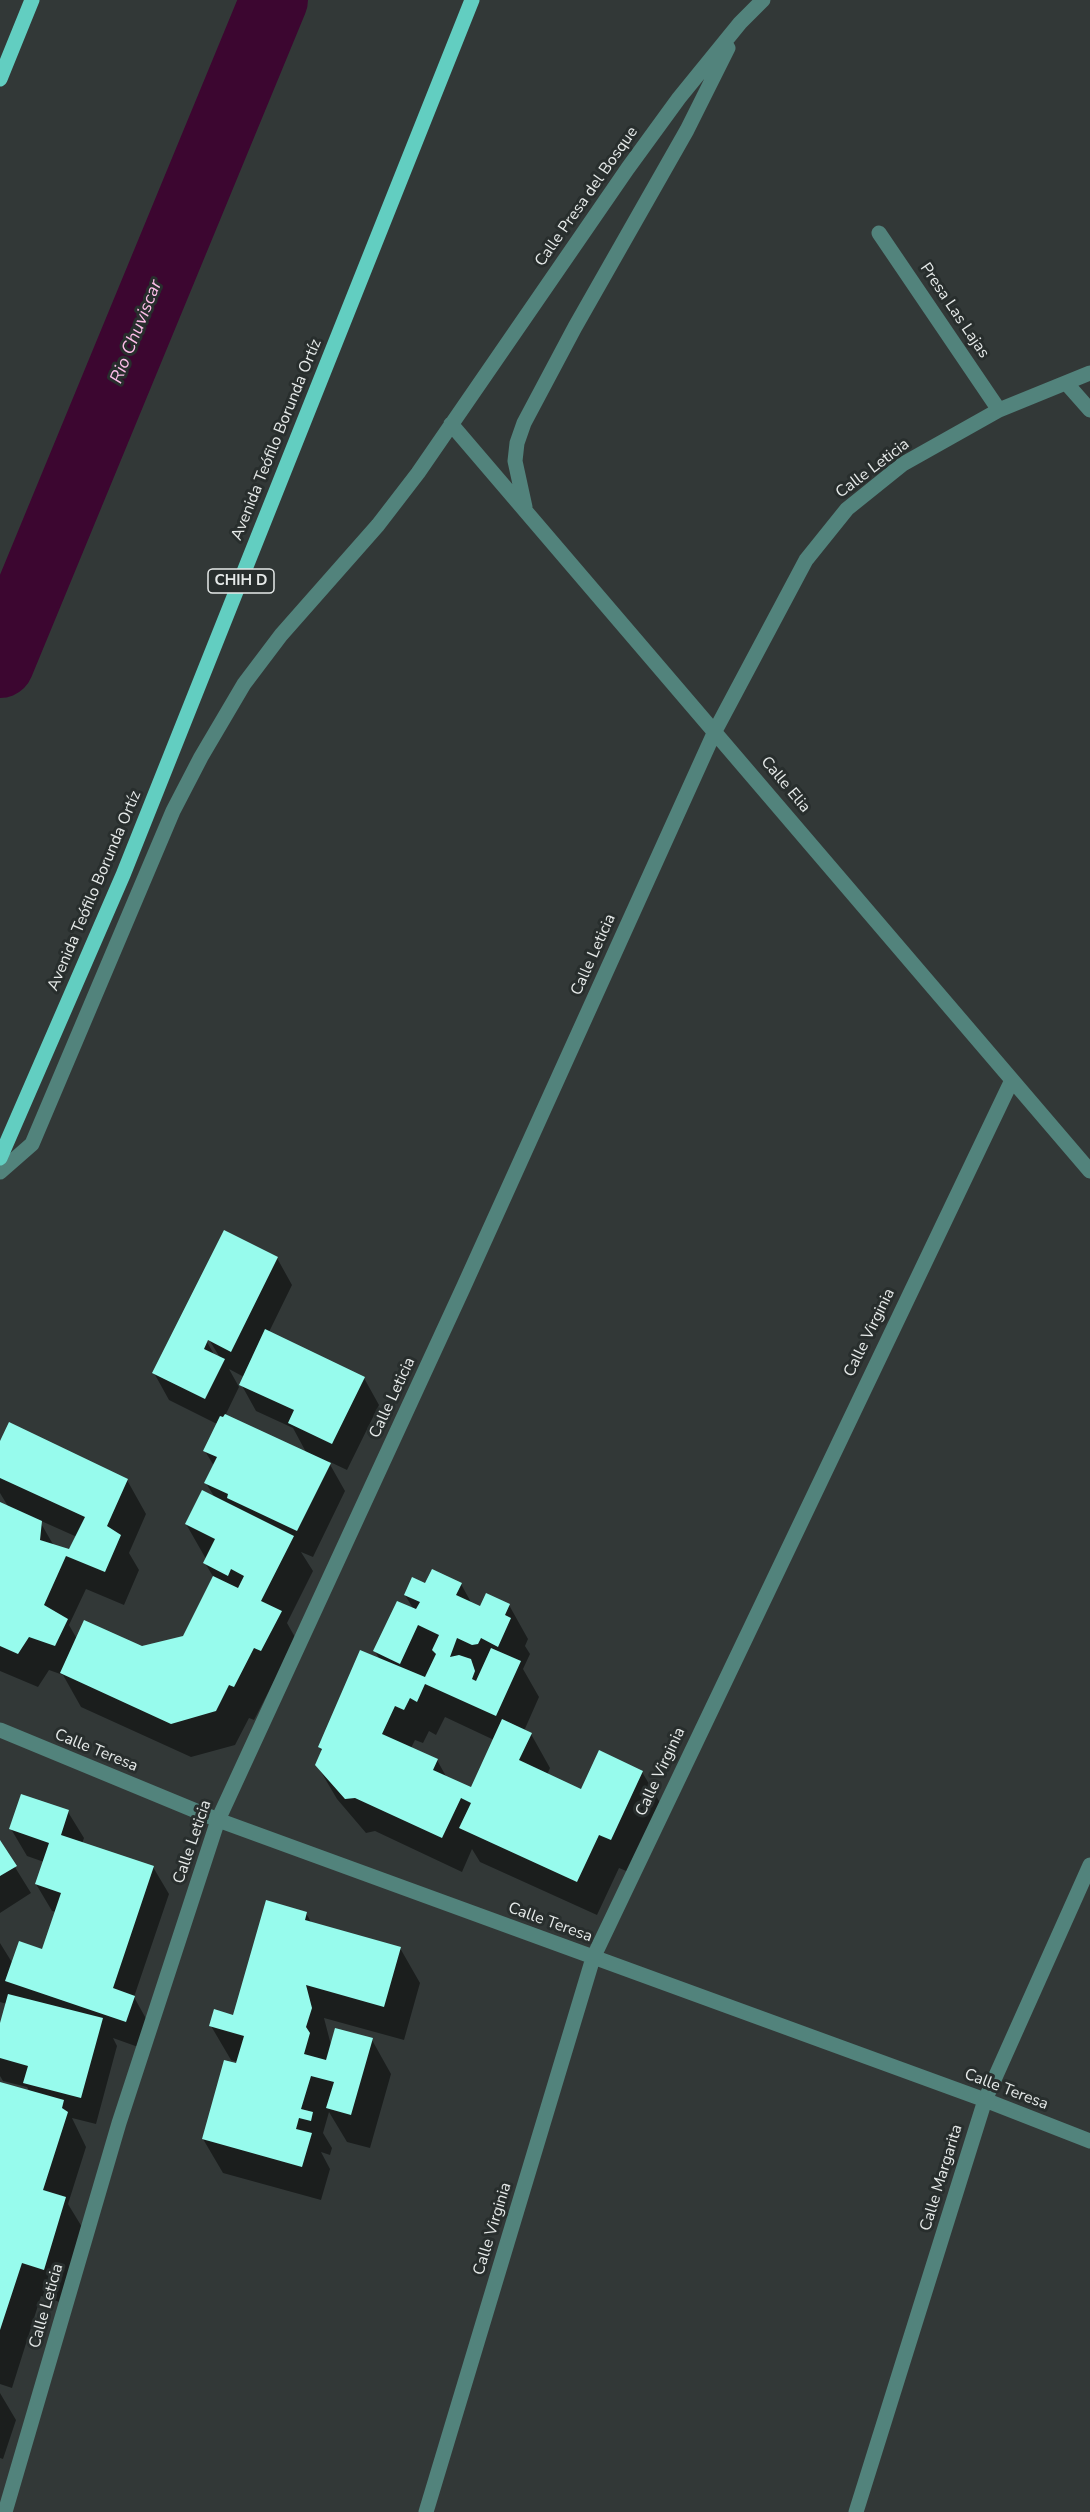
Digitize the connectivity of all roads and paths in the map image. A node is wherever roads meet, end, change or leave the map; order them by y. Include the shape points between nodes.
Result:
1 (32, 0) edge
2 (472, 0) edge
3 (764, 0) edge
4 (740, 23) junction
5 (0, 79) edge
6 (879, 233) dead end
7 (1090, 373) edge
8 (1067, 384) junction
9 (999, 410) junction
10 (1090, 410) edge
11 (451, 424) junction
12 (525, 510) junction
13 (715, 731) junction
14 (1012, 1080) junction
15 (0, 1158) edge
16 (1090, 1171) edge
17 (0, 1172) edge
18 (0, 1730) edge
19 (218, 1820) junction
20 (1090, 1865) edge
21 (593, 1958) junction
22 (985, 2100) junction
23 (1090, 2141) edge
24 (5, 2512) edge
25 (426, 2512) edge
26 (856, 2512) edge

1 - 5 main road
2 - 15 main road, Avenida Teófilo Borunda Ortíz / CHIH D via 123,875
3 - 4 street, Calle Presa del Bosque
4 - 11 street, Calle Presa del Bosque via 628,168
4 - 12 street via 687,130 524,423 515,461
6 - 9 street, Presa Las Lajas
7 - 8 street, Calle Leticia
8 - 9 street, Calle Leticia
8 - 10 street
9 - 13 street, Calle Leticia via 903,464 847,509 806,560
11 - 12 street, Calle Elia
11 - 17 street, Calle Presa del Bosque via 378,525 281,635 244,684 174,811 32,1144
12 - 13 street, Calle Elia
13 - 14 street, Calle Elia
13 - 19 street, Calle Leticia via 460,1297
14 - 16 street, Calle Elia
14 - 21 street, Calle Virginia
18 - 19 street, Calle Teresa
19 - 21 street, Calle Teresa
19 - 24 street, Calle Leticia via 119,2123
20 - 22 street, Calle Margarita
21 - 22 street, Calle Teresa
21 - 25 street, Calle Virginia
22 - 23 street, Calle Teresa
22 - 26 street, Calle Margarita

